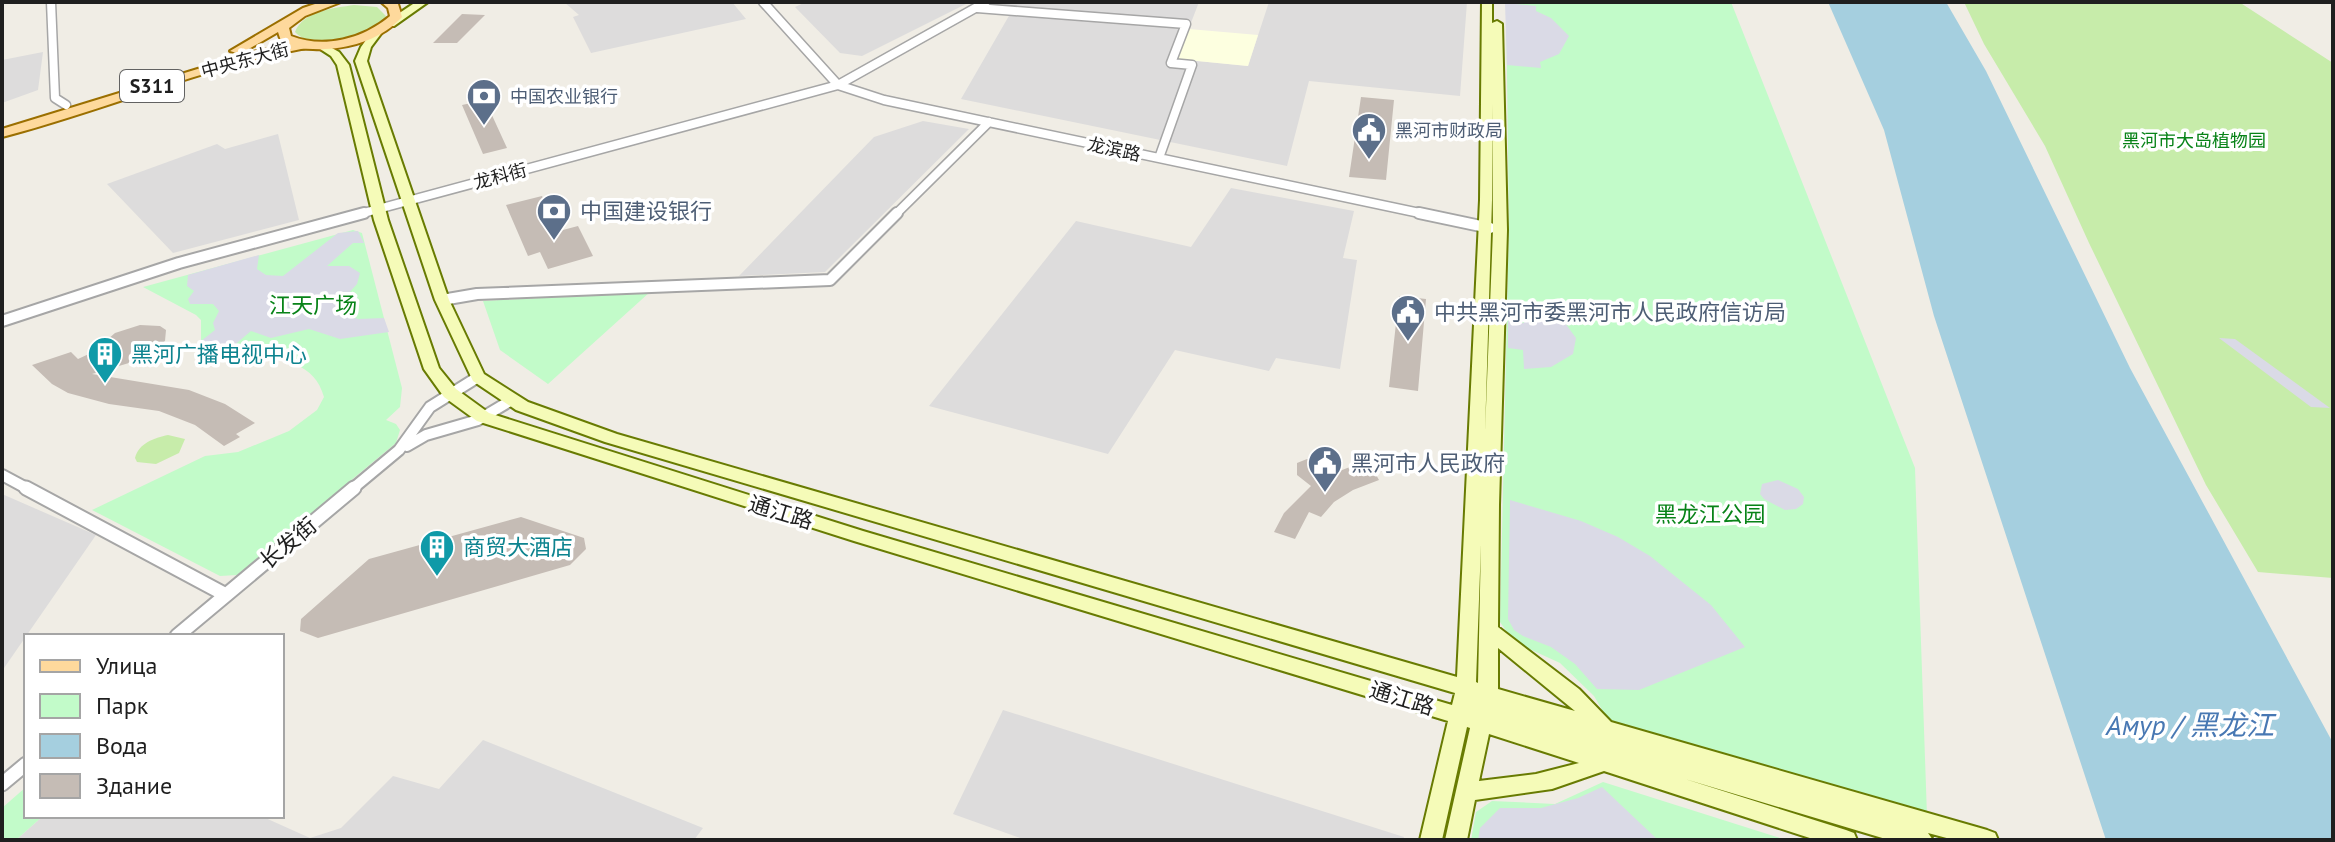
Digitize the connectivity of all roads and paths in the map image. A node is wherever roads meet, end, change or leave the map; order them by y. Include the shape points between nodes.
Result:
1 (51, 2) edge
2 (335, 2) edge
3 (387, 2) edge
4 (423, 2) edge
5 (763, 2) edge
6 (986, 2) edge
7 (1487, 2) edge
8 (1497, 2) edge
9 (312, 6) edge
10 (976, 7) junction
11 (289, 20) junction
12 (384, 28) junction
13 (312, 45) junction
14 (838, 85) junction
15 (66, 105) junction
16 (989, 122) junction
17 (2, 126) edge
18 (2, 133) edge
19 (1159, 158) junction
20 (408, 201) junction
21 (379, 209) junction
22 (1492, 228) junction
23 (442, 300) junction
24 (2, 321) edge
25 (478, 377) junction
26 (450, 393) junction
27 (510, 401) junction
28 (483, 417) junction
29 (399, 450) junction
30 (2, 475) edge
31 (226, 595) junction
32 (1488, 630) junction
33 (179, 634) edge
34 (1463, 703) junction
35 (1485, 709) junction
36 (1606, 728) junction
37 (1601, 763) junction
38 (24, 766) edge
39 (2, 784) edge
40 (1467, 791) junction
41 (1431, 840) edge
42 (1456, 840) edge
43 (1846, 840) edge
44 (1922, 840) edge
45 (1987, 840) edge

1 - 15 street via 55,98
2 - 9 main road
3 - 12 main road via 397,11
4 - 12 main road
5 - 14 street, 龙滨路
6 - 10 street, 龙科街
7 - 22 main road
8 - 22 main road
9 - 11 main road
10 - 14 street, 龙科街
10 - 19 street via 1186,24 1171,63 1192,65
11 - 13 main road via 282,33 285,38
11 - 15 main road via 225,56
12 - 13 main road, 中央东大街 via 351,41
12 - 20 main road, 通江路 via 361,61
13 - 18 main road, 中央东大街 / S311 via 257,55
13 - 21 main road, 通江路 via 335,54 343,65
14 - 16 street, 龙滨路
14 - 20 street, 龙科街
15 - 17 main road
16 - 19 street, 龙滨路
16 - 23 street via 830,280 477,294
19 - 22 street, 龙滨路
20 - 21 street, 龙科街
20 - 23 main road, 通江路
21 - 24 street, 龙科街 via 179,263
21 - 26 main road, 通江路 via 432,369
22 - 32 main road
22 - 34 main road
23 - 25 main road, 通江路
25 - 26 street, 长发街
25 - 27 main road, 通江路
26 - 28 main road, 通江路
26 - 29 street, 长发街 via 430,407
27 - 28 street, 长发街
27 - 34 main road, 通江路 via 611,438
28 - 29 street, 长发街 via 426,435
28 - 34 main road, 通江路 via 860,536
29 - 31 street, 长发街
30 - 31 street
31 - 33 street, 长发街
32 - 35 main road
32 - 36 main road
34 - 35 main road, 通江路
34 - 41 main road
35 - 36 main road
35 - 37 main road
35 - 40 main road
35 - 44 main road, 通江路
36 - 45 main road
37 - 40 main road via 1579,774 1521,787
37 - 43 main road
38 - 39 street
40 - 42 main road

